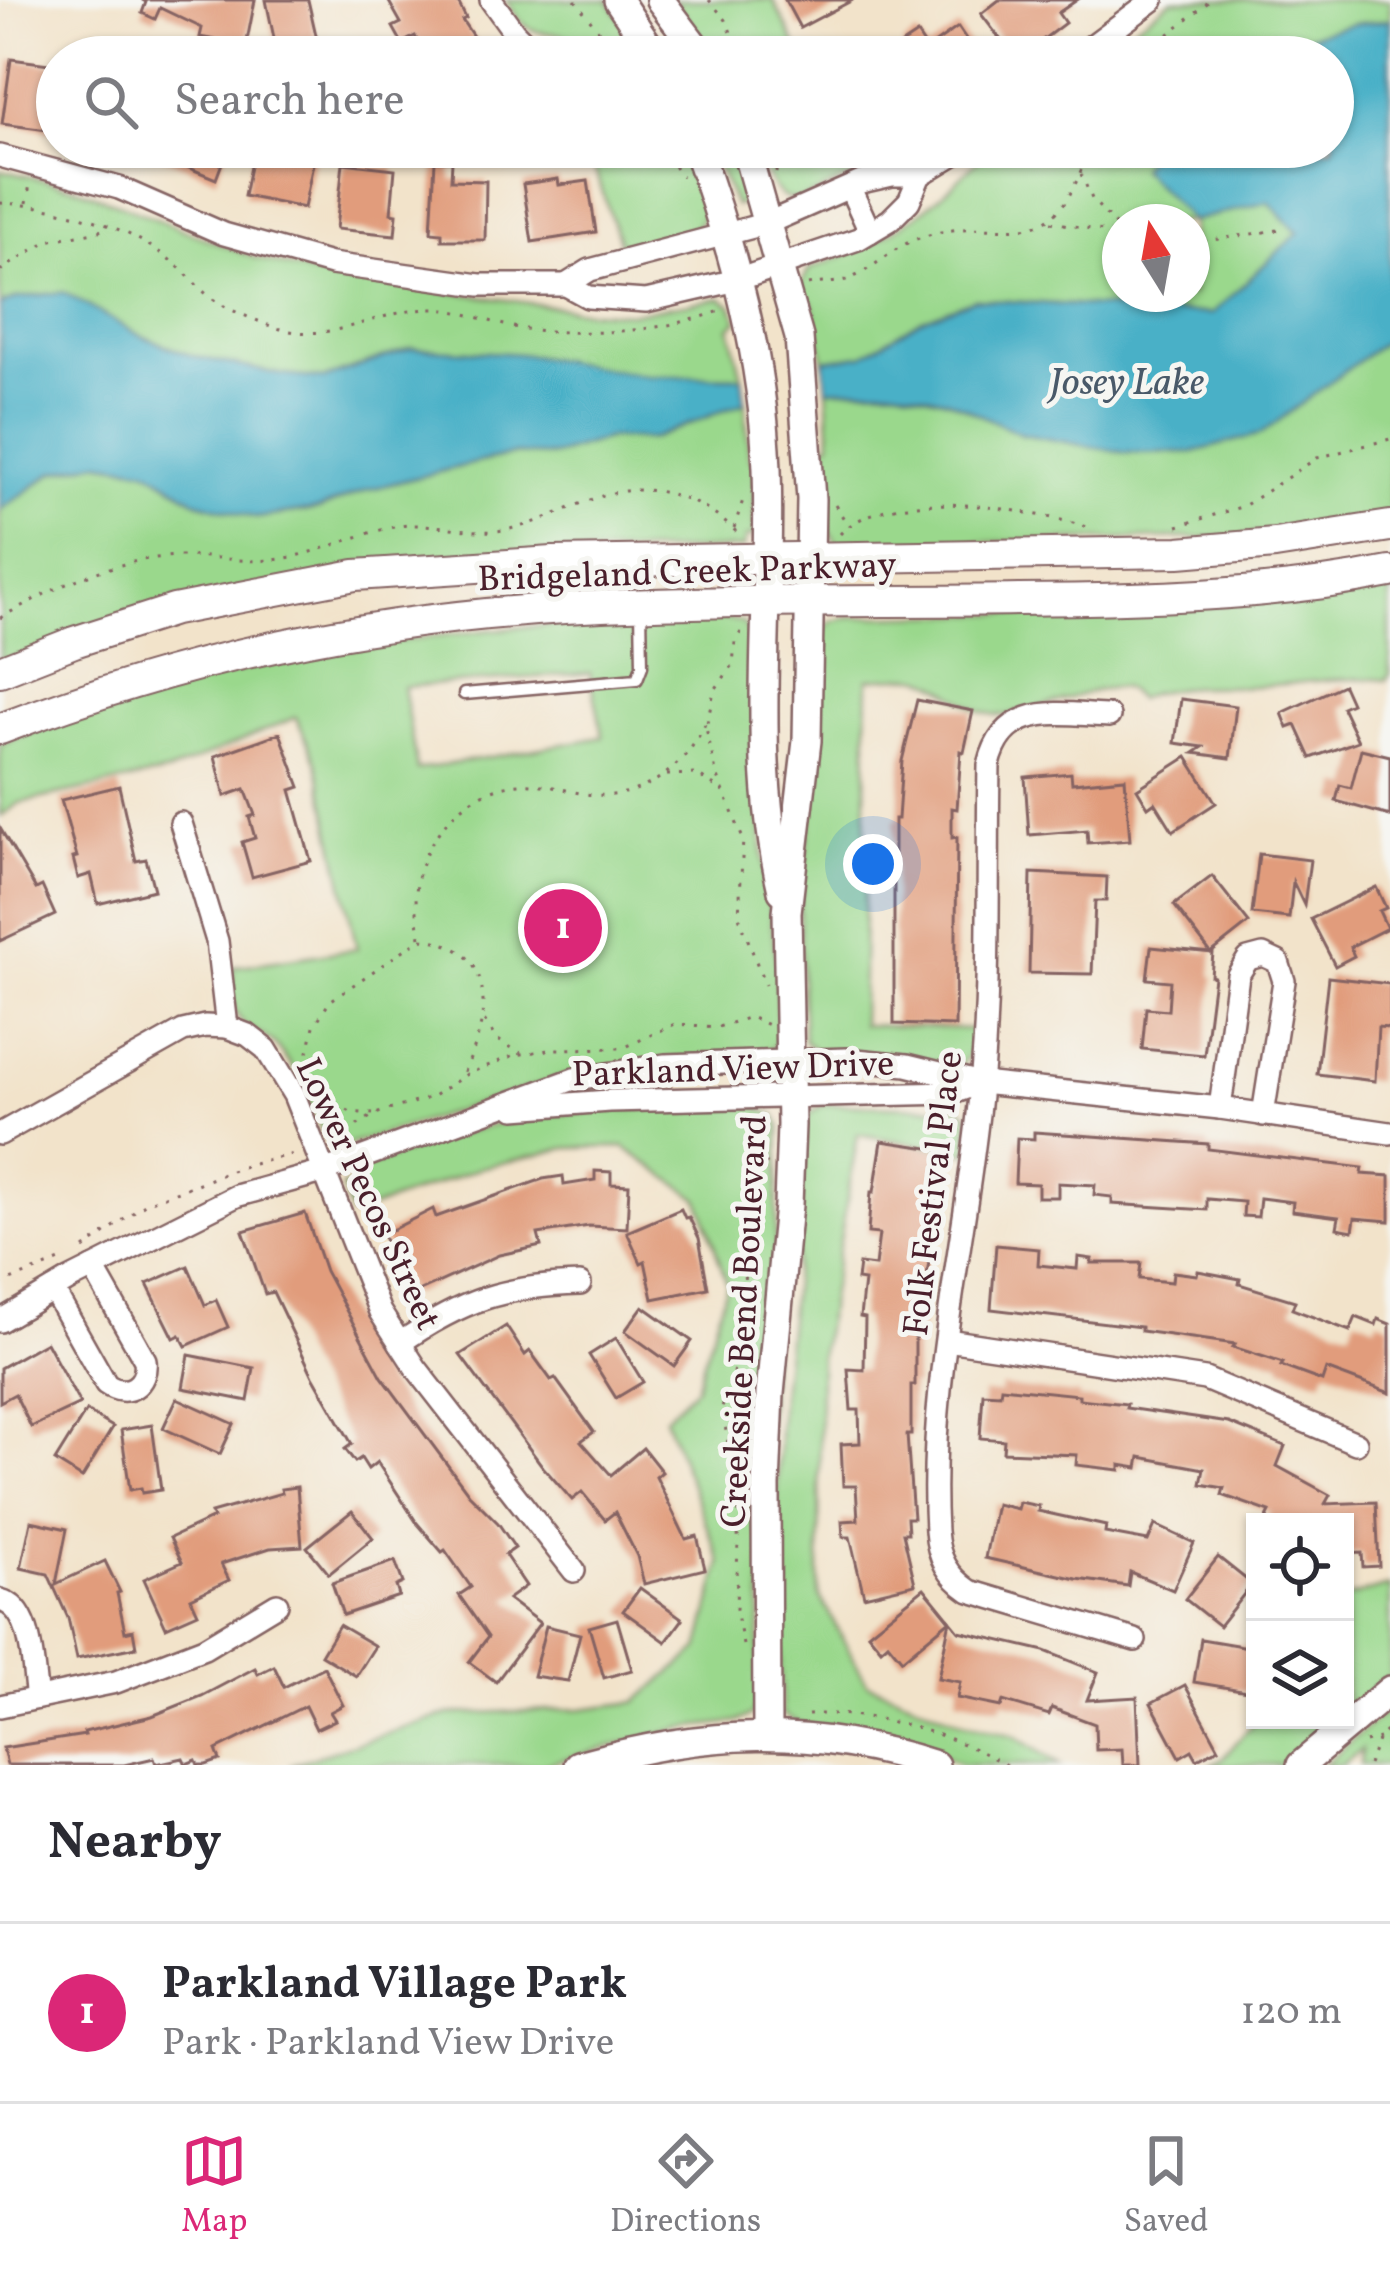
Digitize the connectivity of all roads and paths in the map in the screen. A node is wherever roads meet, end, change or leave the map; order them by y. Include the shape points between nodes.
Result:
1 (491, 0) edge
2 (575, 0) edge
3 (618, 0) edge
4 (660, 0) edge
5 (709, 0) edge
6 (1153, 0) edge
7 (1210, 0) edge
8 (518, 36) edge
9 (603, 36) edge
10 (642, 36) edge
11 (687, 36) edge
12 (732, 36) edge
13 (1105, 36) edge
14 (1166, 36) edge
15 (0, 156) edge
16 (36, 166) edge
17 (45, 168) edge
18 (703, 168) edge
19 (751, 168) edge
20 (776, 168) edge
21 (932, 168) edge
22 (1083, 168) edge
23 (1081, 173) junction
24 (920, 175) junction
25 (775, 177) dead end
26 (850, 188) junction
27 (0, 203) edge
28 (1102, 211) edge
29 (1046, 222) junction
30 (768, 223) junction
31 (111, 229) junction
32 (1285, 229) dead end
33 (1102, 230) edge
34 (870, 232) junction
35 (724, 236) junction
36 (1210, 240) edge
37 (640, 258) junction
38 (781, 266) junction
39 (0, 271) edge
40 (566, 285) junction
41 (805, 286) dead end
42 (646, 301) junction
43 (739, 304) junction
44 (1390, 439) edge
45 (1390, 526) edge
46 (1163, 529) dead end
47 (1102, 530) dead end
48 (810, 549) junction
49 (766, 551) junction
50 (1390, 572) edge
51 (808, 603) junction
52 (640, 606) junction
53 (756, 615) junction
54 (0, 618) edge
55 (0, 671) edge
56 (464, 694) dead end
57 (1109, 716) dead end
58 (706, 723) junction
59 (0, 729) edge
60 (665, 775) junction
61 (724, 792) junction
62 (181, 823) dead end
63 (787, 913) junction
64 (420, 939) junction
65 (769, 998) dead end
66 (484, 1019) junction
67 (770, 1021) dead end
68 (227, 1027) junction
69 (524, 1054) junction
70 (790, 1061) junction
71 (460, 1078) junction
72 (981, 1083) junction
73 (791, 1096) junction
74 (335, 1104) junction
75 (1220, 1108) junction
76 (485, 1111) junction
77 (375, 1114) junction
78 (1263, 1115) junction
79 (4, 1123) edge
80 (1390, 1133) edge
81 (338, 1138) junction
82 (314, 1147) junction
83 (323, 1172) junction
84 (93, 1268) junction
85 (0, 1284) edge
86 (580, 1284) dead end
87 (52, 1290) junction
88 (0, 1321) edge
89 (947, 1340) junction
90 (400, 1343) junction
91 (1356, 1443) dead end
92 (574, 1571) dead end
93 (0, 1600) edge
94 (277, 1604) dead end
95 (1135, 1640) dead end
96 (1390, 1690) edge
97 (37, 1698) junction
98 (0, 1706) edge
99 (1390, 1727) edge
100 (767, 1734) junction
101 (578, 1765) edge
102 (935, 1765) edge
103 (1301, 1765) edge
104 (1368, 1765) edge

1 - 8 street
2 - 9 path
3 - 10 street
4 - 11 street
5 - 12 path
6 - 13 street
7 - 14 path
15 - 16 street
17 - 40 street via 331,264 480,285
18 - 35 street, Creekside Bend Boulevard
19 - 30 street, Creekside Bend Boulevard
20 - 25 path
21 - 24 street
22 - 23 path
23 - 28 path
23 - 29 path via 1069,201
24 - 26 street
24 - 34 street via 909,201
26 - 30 street
26 - 34 street
27 - 31 path
29 - 33 path
29 - 41 path via 932,235 848,279
30 - 35 street
30 - 38 street, Creekside Bend Boulevard
31 - 39 path via 47,241
31 - 43 path via 159,252 237,312 313,334 422,309 460,309 522,328 645,330
32 - 36 path
34 - 38 street
35 - 37 street
35 - 43 street, Creekside Bend Boulevard
37 - 40 street
37 - 42 street
38 - 43 street
38 - 48 street, Creekside Bend Boulevard via 799,337
40 - 42 street via 588,297
42 - 43 street
43 - 49 street, Creekside Bend Boulevard via 766,445
44 - 46 path via 1317,458 1244,506
45 - 48 main road, Bridgeland Creek Parkway via 1179,551
47 - 48 path via 1025,509 938,505 869,516
48 - 49 main road, Bridgeland Creek Parkway
48 - 51 street, Creekside Bend Boulevard
49 - 53 street, Creekside Bend Boulevard
49 - 54 path via 690,500 645,490 606,493 496,531 398,526 277,560 135,560 63,582
49 - 55 main road, Bridgeland Creek Parkway via 355,575 173,610
50 - 51 main road, Bridgeland Creek Parkway via 1185,596
51 - 53 main road, Bridgeland Creek Parkway
51 - 63 street, Creekside Bend Boulevard via 807,741
52 - 53 main road, Bridgeland Creek Parkway
52 - 56 lane via 637,679
52 - 59 main road, Bridgeland Creek Parkway via 471,615 276,644 93,693
53 - 58 path via 735,642
53 - 63 street, Creekside Bend Boulevard via 772,847
57 - 72 street, Folk Festival Place via 1027,716 993,749
58 - 60 path
58 - 61 path
60 - 61 path via 696,774
60 - 64 path via 618,795 511,785 460,808 425,856 416,886
61 - 65 path via 743,839 739,916
62 - 68 street via 217,941
63 - 70 street, Creekside Bend Boulevard
64 - 66 path via 451,944 472,963
64 - 74 path via 330,1001 314,1026 313,1074
66 - 69 path via 496,1039
66 - 71 path
67 - 69 path via 675,1024 623,1048
68 - 79 street via 183,1031
68 - 82 street, Lower Pecos Street via 266,1049
69 - 71 path
70 - 72 street, Parkland View Drive via 907,1065
70 - 73 street, Creekside Bend Boulevard
70 - 76 street, Parkland View Drive via 665,1065 574,1079
71 - 77 path
72 - 73 street, Parkland View Drive via 953,1093
72 - 75 street, Parkland View Drive
72 - 89 street, Folk Festival Place
73 - 76 street, Parkland View Drive
73 - 100 street, Creekside Bend Boulevard via 766,1486
74 - 77 path
74 - 81 path
75 - 78 street, Parkland View Drive
75 - 78 street via 1238,975 1248,959 1263,955 1278,962 1284,981
76 - 83 street, Parkland View Drive
77 - 81 path
78 - 80 street, Parkland View Drive
81 - 82 path
82 - 83 street, Lower Pecos Street
82 - 85 path via 146,1204 74,1256
83 - 84 street, Parkland View Drive via 236,1196
83 - 90 street, Lower Pecos Street
84 - 87 street, Parkland View Drive
84 - 87 street via 145,1360 135,1388 106,1384
86 - 90 street via 524,1286 477,1300
87 - 88 street, Parkland View Drive
89 - 91 street via 1204,1379
89 - 95 street, Folk Festival Place via 936,1534 953,1579
90 - 92 street, Lower Pecos Street
93 - 97 street via 23,1617
94 - 97 street via 204,1648 116,1682
96 - 103 street
97 - 98 street
99 - 104 path
100 - 101 street via 707,1737
100 - 102 street via 829,1738

